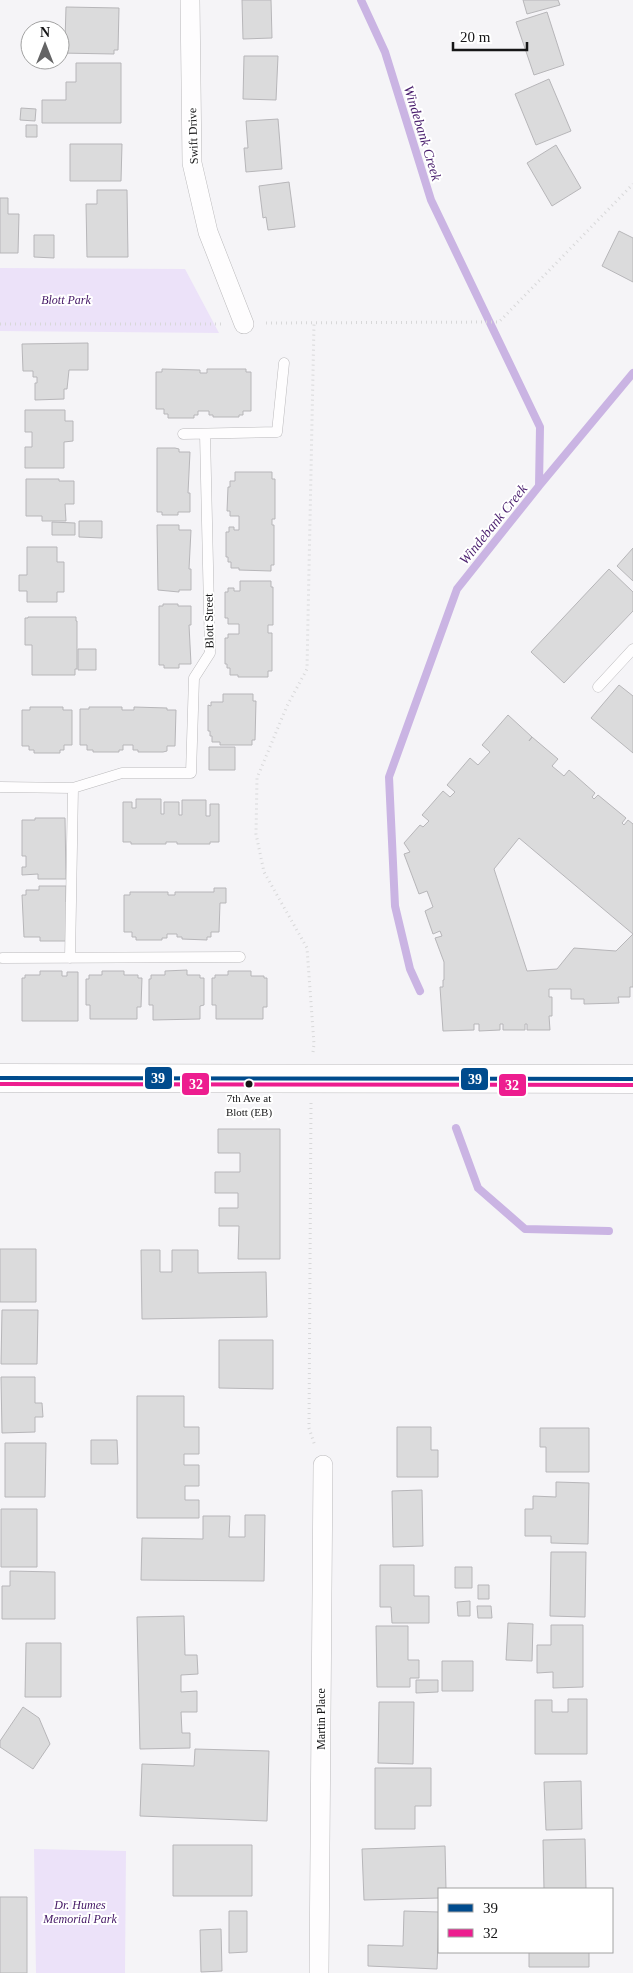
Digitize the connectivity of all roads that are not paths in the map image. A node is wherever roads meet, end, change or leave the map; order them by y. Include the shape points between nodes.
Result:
1 (190, 0) edge
2 (244, 324) road end
3 (284, 363) dead end
4 (183, 434) dead end
5 (205, 434) junction
6 (633, 649) edge
7 (598, 686) dead end
8 (0, 787) edge
9 (73, 788) junction
10 (240, 957) dead end
11 (2, 958) dead end
12 (70, 958) junction
13 (0, 1078) edge
14 (633, 1079) edge
15 (322, 1465) road end
16 (319, 1973) edge

1 - 2 street, Swift Drive via 192,163 208,232
3 - 5 lane via 277,432
4 - 5 lane
5 - 9 lane, Blott Street via 210,653 194,678 192,773 122,773
6 - 7 lane
8 - 9 lane, Blott Street
9 - 12 lane
10 - 12 lane
11 - 12 lane
13 - 14 street
15 - 16 street, Martin Place

